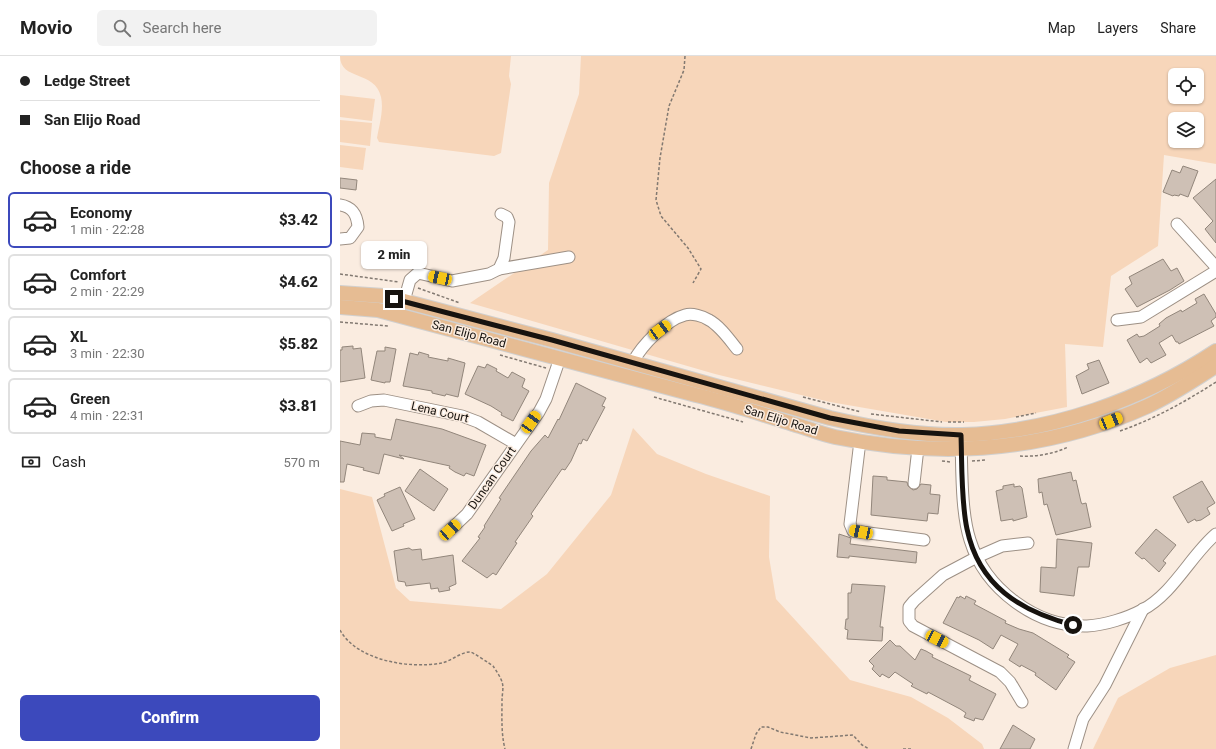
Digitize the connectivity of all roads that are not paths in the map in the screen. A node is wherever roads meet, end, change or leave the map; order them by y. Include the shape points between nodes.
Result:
1 (340, 205) edge
2 (501, 214) dead end
3 (1177, 224) dead end
4 (340, 240) edge
5 (569, 257) dead end
6 (1216, 267) edge
7 (499, 269) junction
8 (1216, 271) edge
9 (340, 293) edge
10 (404, 301) junction
11 (340, 307) edge
12 (1117, 320) dead end
13 (731, 345) dead end
14 (1216, 351) edge
15 (560, 358) junction
16 (633, 362) junction
17 (1216, 366) edge
18 (358, 406) dead end
19 (912, 433) junction
20 (961, 435) junction
21 (860, 441) junction
22 (516, 444) junction
23 (918, 448) junction
24 (961, 450) junction
25 (914, 483) dead end
26 (450, 530) dead end
27 (1216, 534) edge
28 (924, 540) dead end
29 (1028, 543) dead end
30 (976, 557) junction
31 (1144, 609) junction
32 (1022, 702) dead end
33 (1074, 749) edge

1 - 4 street via 356,214 358,227 350,238
2 - 7 street via 509,222 504,258
3 - 6 street
5 - 7 street
7 - 10 street via 488,274 452,281 418,273 410,280
8 - 12 street via 1141,317
9 - 10 main road, San Elijo Road via 384,296
10 - 16 main road, San Elijo Road
11 - 15 main road, San Elijo Road via 378,310
13 - 16 street via 710,320 686,314 676,318 642,346
14 - 20 main road, San Elijo Road via 1152,388 1112,404 1030,427
15 - 21 main road, San Elijo Road via 699,395 832,436
15 - 22 street, Duncan Court via 546,399
16 - 19 main road, San Elijo Road via 830,418
17 - 24 main road, San Elijo Road via 1150,405 1111,421 1072,433 1019,444
18 - 22 street, Lena Court via 384,400 462,416 478,422
19 - 20 main road, San Elijo Road
19 - 21 main road via 900,439 874,435
20 - 24 street
21 - 23 main road, San Elijo Road
21 - 28 street via 850,524 853,531
22 - 26 street, Duncan Court via 467,514
23 - 24 main road, San Elijo Road
23 - 25 street
24 - 30 street via 966,528
27 - 31 street via 1176,580
29 - 30 street via 1002,546
30 - 31 street via 1001,591 1016,603 1046,618 1088,626
30 - 32 street via 944,575 914,601 909,607 909,621 913,626 1000,672 1010,682
31 - 33 street via 1105,685 1083,719

